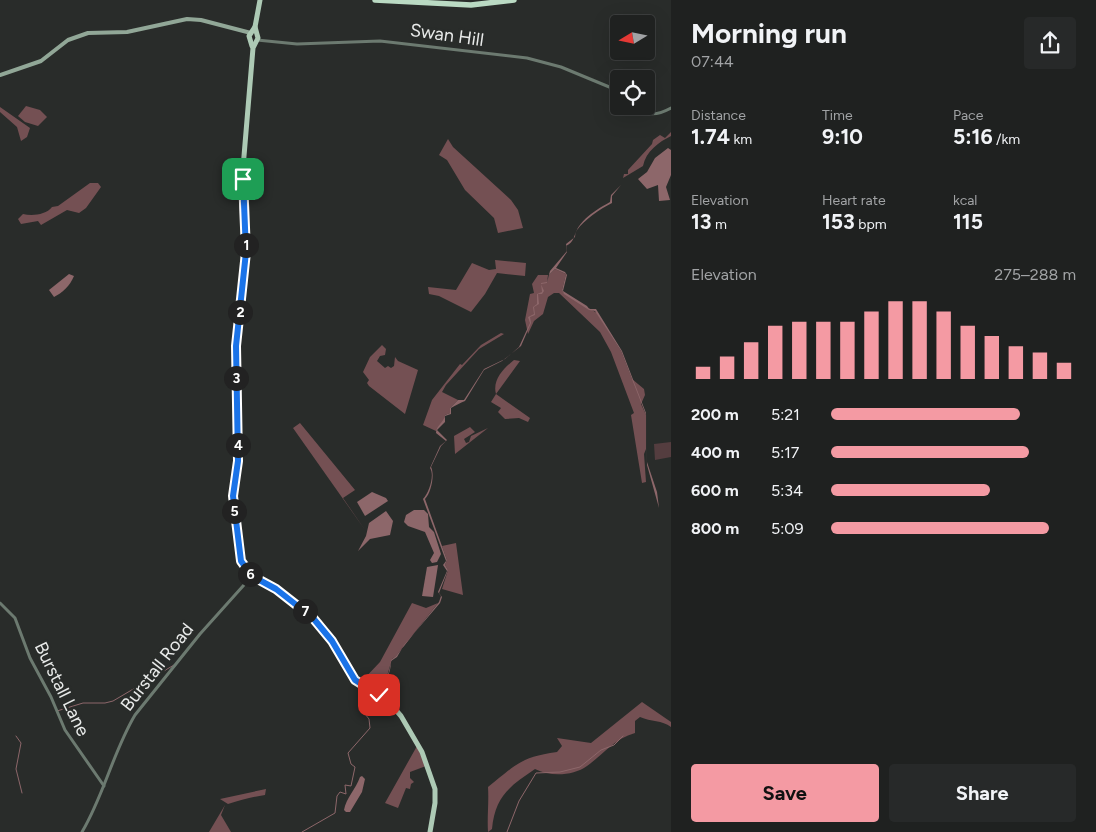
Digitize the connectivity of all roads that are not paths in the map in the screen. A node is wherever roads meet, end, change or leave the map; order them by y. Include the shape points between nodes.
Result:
1 (260, 0) edge
2 (375, 0) edge
3 (431, 0) edge
4 (481, 0) edge
5 (514, 0) edge
6 (254, 37) junction
7 (0, 75) edge
8 (610, 87) edge
9 (671, 108) edge
10 (655, 114) edge
11 (252, 576) junction
12 (0, 603) edge
13 (104, 786) junction
14 (82, 832) edge
15 (430, 832) edge

1 - 6 main road
2 - 5 highway via 471,5
3 - 4 highway
6 - 7 main road via 187,19 127,32 88,33 68,40 41,61
6 - 8 street, Swan Hill via 297,44 380,40 527,58 561,67
6 - 11 main road via 243,168 246,252 236,352 238,464 233,496 243,566
9 - 10 street
11 - 13 street, Burstall Road via 200,634 136,715 126,730
11 - 15 main road via 276,589 313,618 332,641 355,680 394,706 418,743 435,791
12 - 13 street, Burstall Lane via 16,620 30,658 65,730
13 - 14 street, Burstall Road

